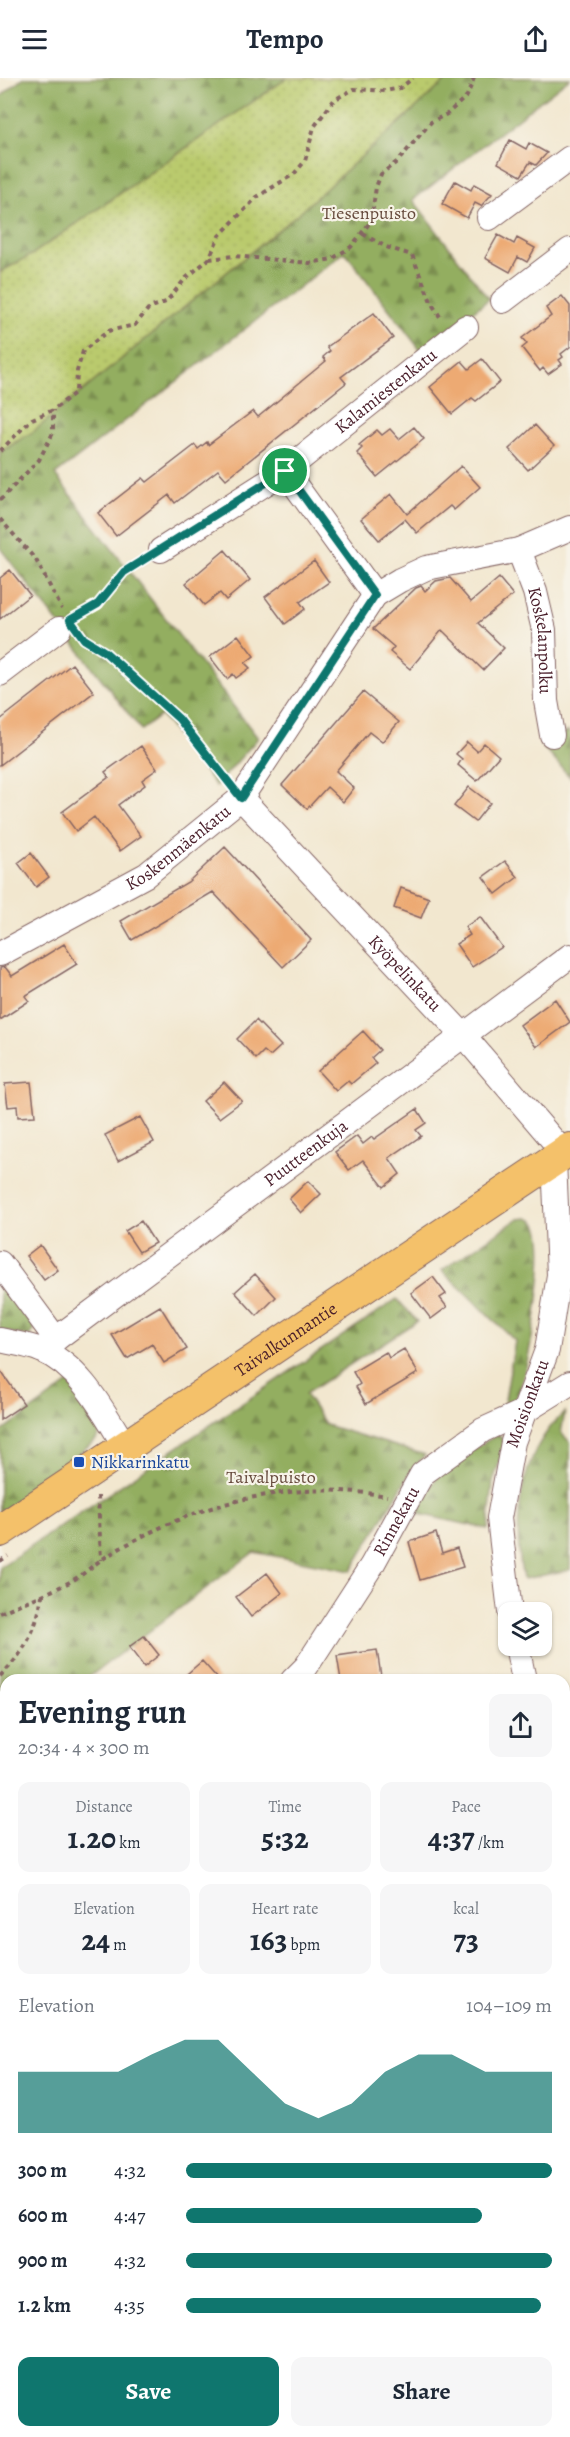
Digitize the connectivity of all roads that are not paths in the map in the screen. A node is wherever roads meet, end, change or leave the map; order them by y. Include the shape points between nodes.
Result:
1 (570, 158) edge
2 (489, 218) dead end
3 (570, 250) edge
4 (503, 302) dead end
5 (460, 332) road end
6 (285, 471) junction
7 (570, 528) edge
8 (161, 550) road end
9 (519, 550) junction
10 (375, 595) junction
11 (64, 624) road end
12 (0, 674) edge
13 (552, 735) dead end
14 (241, 798) junction
15 (0, 954) edge
16 (570, 956) edge
17 (464, 1036) junction
18 (563, 1154) edge
19 (0, 1263) edge
20 (0, 1340) edge
21 (48, 1344) junction
22 (570, 1383) edge
23 (525, 1411) junction
24 (125, 1446) junction
25 (0, 1531) edge
26 (509, 1602) edge
27 (519, 1656) edge
28 (299, 1674) edge
29 (523, 1674) edge

1 - 2 street
3 - 4 street
5 - 6 street, Kalamiestenkatu
6 - 8 street, Kalamiestenkatu
6 - 10 street
7 - 9 street, Koskenmäenkatu
9 - 10 street, Koskenmäenkatu via 426,568
9 - 13 street, Koskelanpolku via 544,630 546,701
10 - 14 street, Koskenmäenkatu
11 - 12 street
14 - 15 street, Koskenmäenkatu via 148,874
14 - 17 street, Kyöpelinkatu
16 - 17 street, Puutteenkuja
17 - 18 street, Kyöpelinkatu
17 - 21 street, Puutteenkuja
18 - 23 street, Moisionkatu via 559,1275 548,1350
18 - 24 main road, Taivalkunnantie
19 - 21 street
20 - 21 street
21 - 24 street via 70,1368
22 - 23 street, Rinnekatu
23 - 26 street, Moisionkatu via 513,1442 499,1518
23 - 28 street, Rinnekatu via 483,1430 422,1474 372,1565
24 - 25 main road, Taivalkunnantie
27 - 29 street

